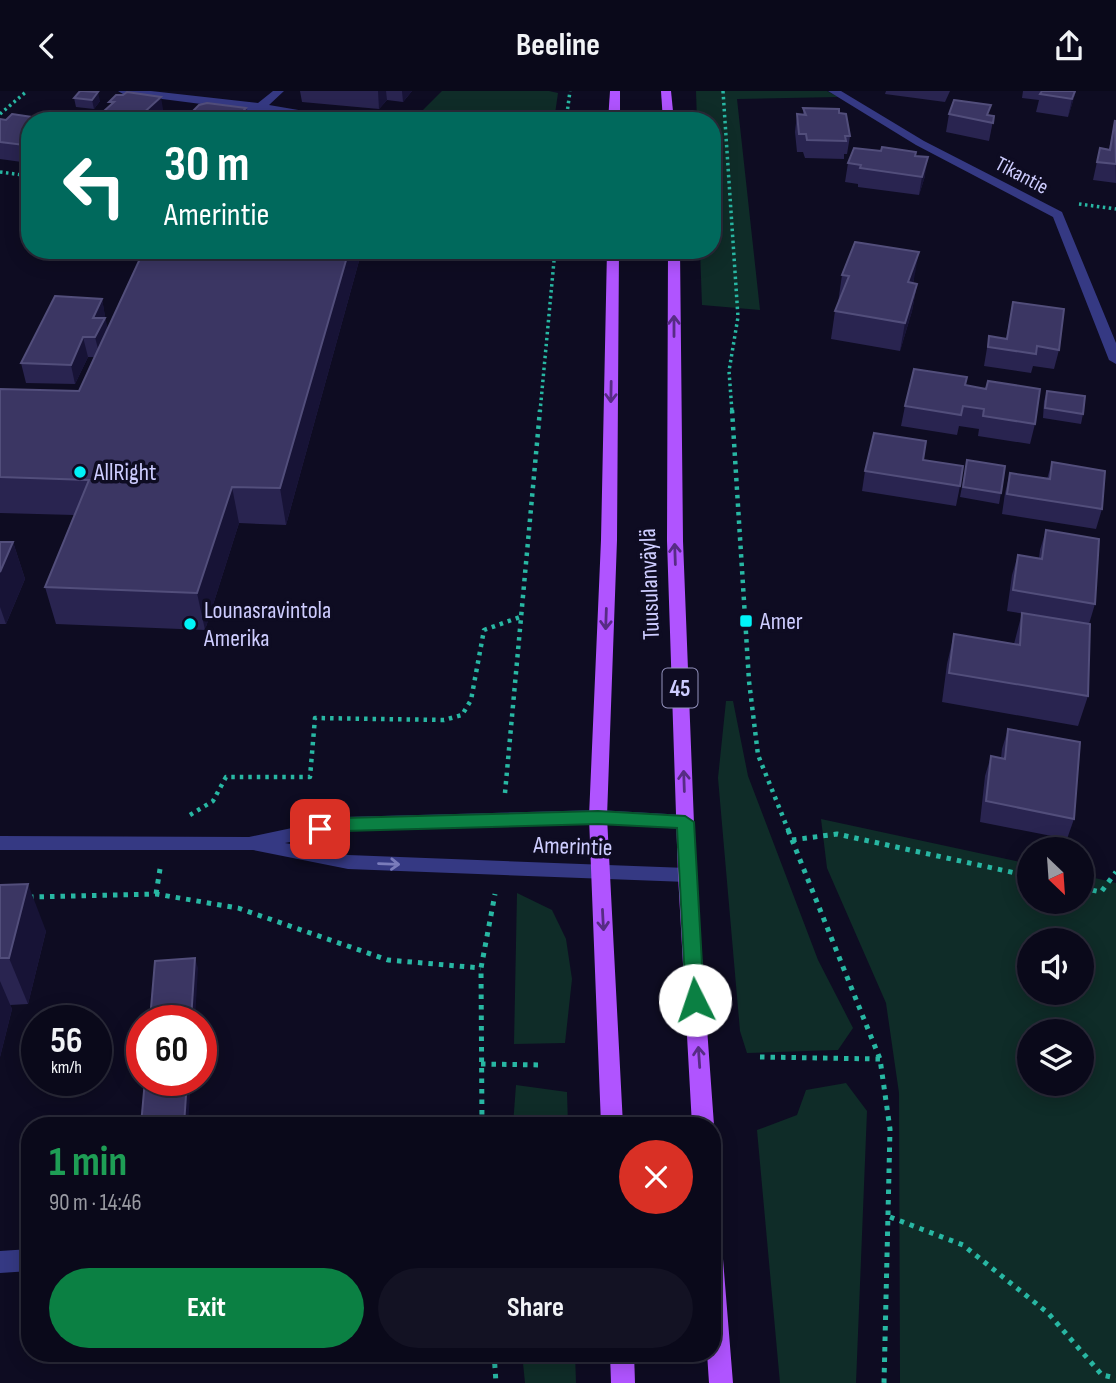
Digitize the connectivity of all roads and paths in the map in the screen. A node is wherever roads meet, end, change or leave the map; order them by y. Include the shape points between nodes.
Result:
1 (27, 91) edge
2 (123, 91) edge
3 (279, 91) edge
4 (570, 91) edge
5 (615, 91) edge
6 (666, 91) edge
7 (723, 91) edge
8 (833, 91) edge
9 (260, 107) junction
10 (295, 112) edge
11 (567, 112) edge
12 (614, 112) edge
13 (668, 112) edge
14 (0, 114) edge
15 (0, 172) edge
16 (21, 175) edge
17 (554, 259) edge
18 (612, 259) edge
19 (674, 259) edge
20 (1116, 360) edge
21 (520, 617) junction
22 (504, 799) dead end
23 (598, 817) junction
24 (685, 822) junction
25 (792, 840) junction
26 (0, 843) edge
27 (249, 844) junction
28 (163, 845) junction
29 (600, 871) junction
30 (1116, 872) edge
31 (1017, 873) edge
32 (687, 875) junction
33 (497, 886) dead end
34 (1094, 891) edge
35 (156, 894) junction
36 (26, 897) edge
37 (481, 968) junction
38 (761, 1057) dead end
39 (880, 1059) junction
40 (481, 1064) junction
41 (544, 1065) dead end
42 (482, 1117) edge
43 (612, 1117) edge
44 (702, 1117) edge
45 (890, 1217) junction
46 (21, 1261) edge
47 (0, 1262) edge
48 (495, 1362) edge
49 (622, 1362) edge
50 (719, 1362) edge
51 (1116, 1378) edge
52 (496, 1383) edge
53 (623, 1383) edge
54 (721, 1383) edge
55 (884, 1383) edge

1 - 14 path
2 - 9 street
3 - 9 street
4 - 11 path
5 - 12 main road
6 - 13 main road
7 - 25 path via 738,317 729,371 749,681 758,755
8 - 20 street, Tikantie via 920,143 1058,215
9 - 10 street
15 - 16 path
17 - 21 path
18 -> 23 main road, Tuusulanväylä via 609,540
24 -> 19 main road, Tuusulanväylä / 45 via 675,541
21 - 22 path
21 - 28 path via 484,630 471,700 462,715 443,720 315,718 310,776 226,777 221,794 209,806 190,815 169,816
23 - 24 street, Amerintie
23 - 27 street, Amerintie via 344,824
23 - 29 main road, Tuusulanväylä
24 - 32 main road, Tuusulanväylä / 45
25 - 31 path via 837,834
25 - 39 path
26 - 28 street, Amerintie
27 - 28 street, Amerintie
27 -> 29 street, Amerintie via 348,862
28 - 35 path
29 - 32 street, Amerintie
29 -> 43 main road, Tuusulanväylä
30 - 34 path via 1101,892
44 -> 32 main road, Tuusulanväylä / 45
33 - 37 path
35 - 36 path
35 - 37 path via 238,908 388,960
37 - 40 path
38 - 39 path
39 - 45 path via 890,1129
40 - 41 path
40 - 42 path
45 - 51 path via 963,1245 1048,1313 1102,1375
45 - 55 path
46 - 47 street
48 - 52 path
49 - 53 main road
50 - 54 main road

